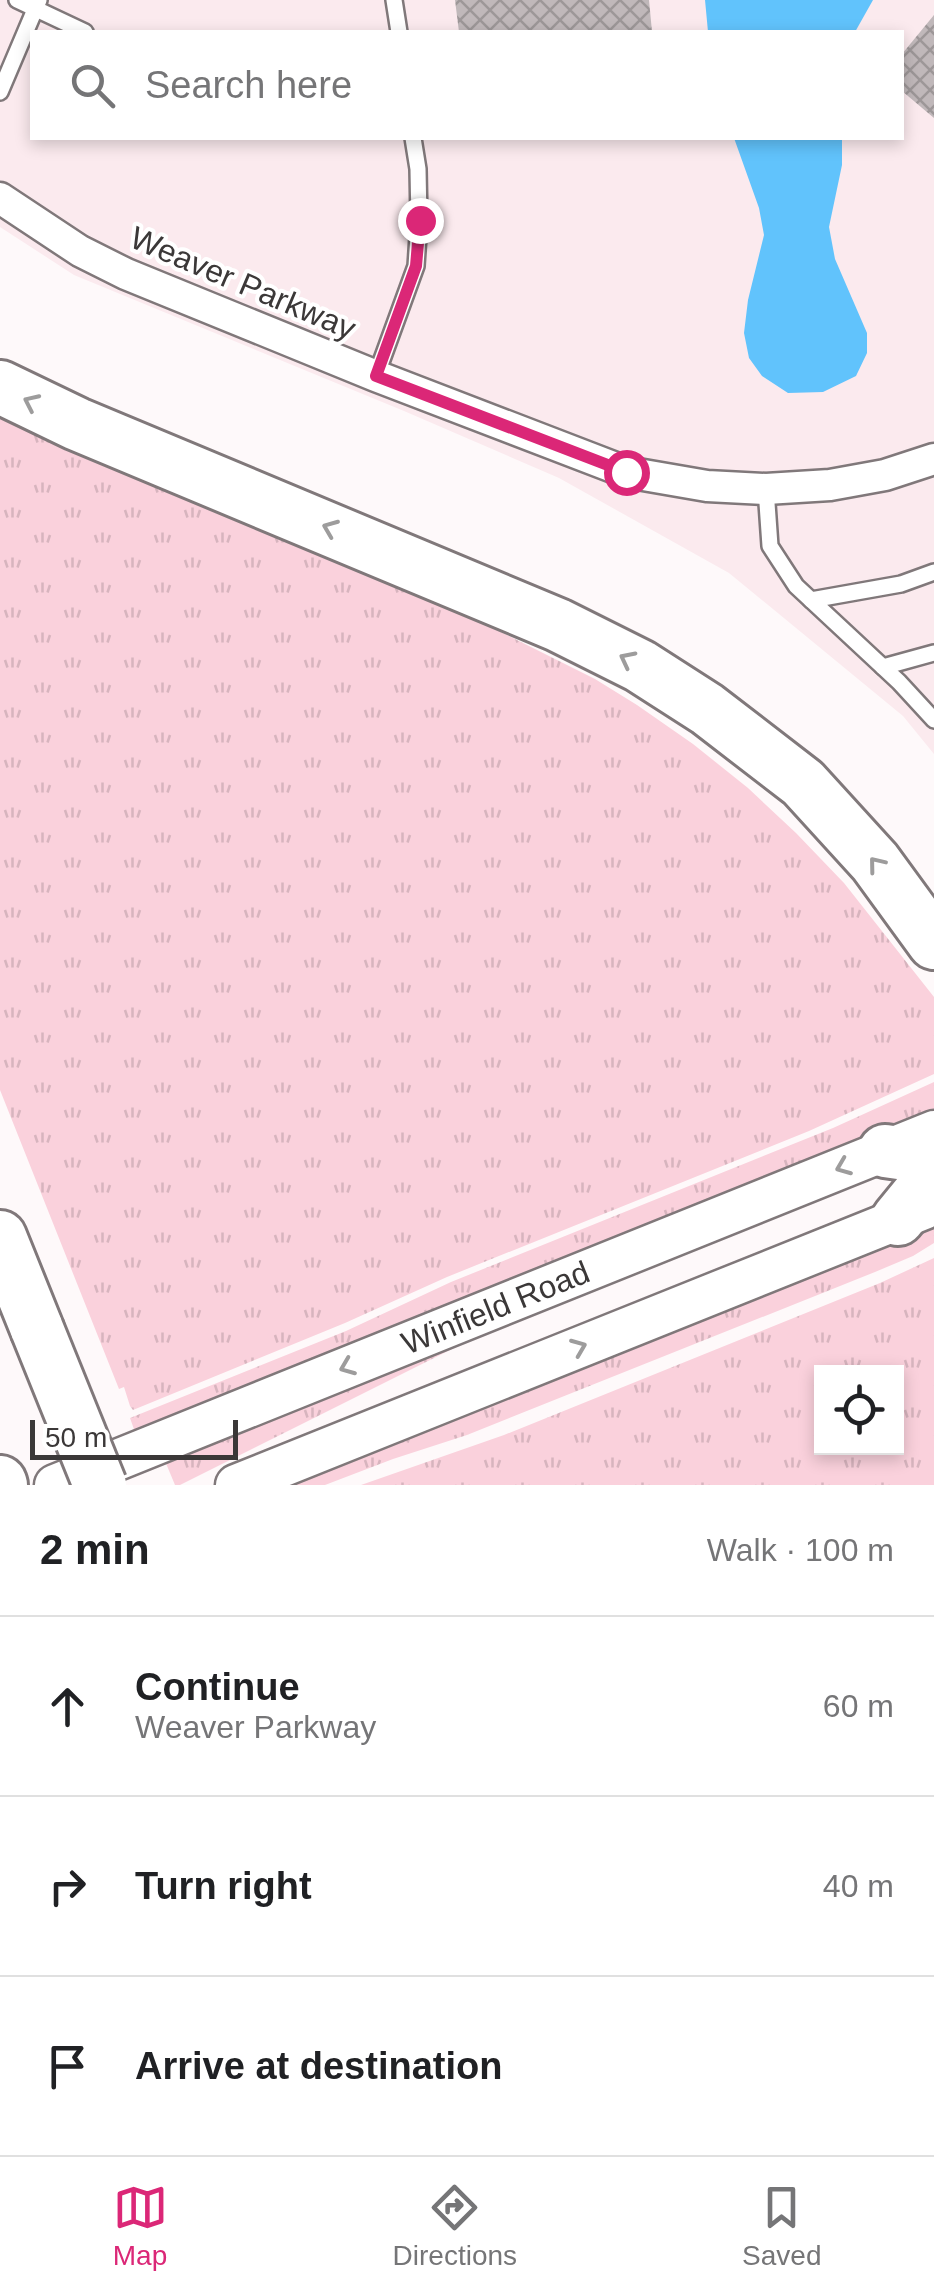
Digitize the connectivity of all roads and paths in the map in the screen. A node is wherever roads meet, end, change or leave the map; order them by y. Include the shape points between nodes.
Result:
1 (17, 0) edge
2 (394, 0) edge
3 (37, 5) edge
4 (81, 30) edge
5 (398, 30) edge
6 (0, 92) edge
7 (413, 140) edge
8 (0, 198) edge
9 (376, 376) junction
10 (0, 387) edge
11 (934, 460) edge
12 (766, 490) junction
13 (934, 572) edge
14 (811, 600) junction
15 (934, 653) edge
16 (883, 667) junction
17 (934, 720) edge
18 (934, 943) edge
19 (934, 1131) edge
20 (910, 1154) edge
21 (934, 1175) edge
22 (916, 1212) edge
23 (0, 1237) edge
24 (56, 1485) edge
25 (100, 1485) edge
26 (236, 1485) edge

1 - 3 lane
2 - 5 lane
3 - 4 lane
3 - 6 lane
7 - 9 lane via 416,266
8 - 9 street, Weaver Parkway via 126,274
9 - 12 street, Weaver Parkway via 626,472
18 -> 10 highway via 875,862 803,783 640,666
11 - 12 street, Weaver Parkway via 830,485
12 - 14 lane via 770,546
13 - 14 lane
14 - 16 lane
15 - 16 lane
16 - 17 lane
19 - 20 main road, Winfield Road
20 -> 24 main road, Winfield Road
21 - 22 highway
26 -> 22 main road, Winfield Road
23 - 25 highway, bridge

